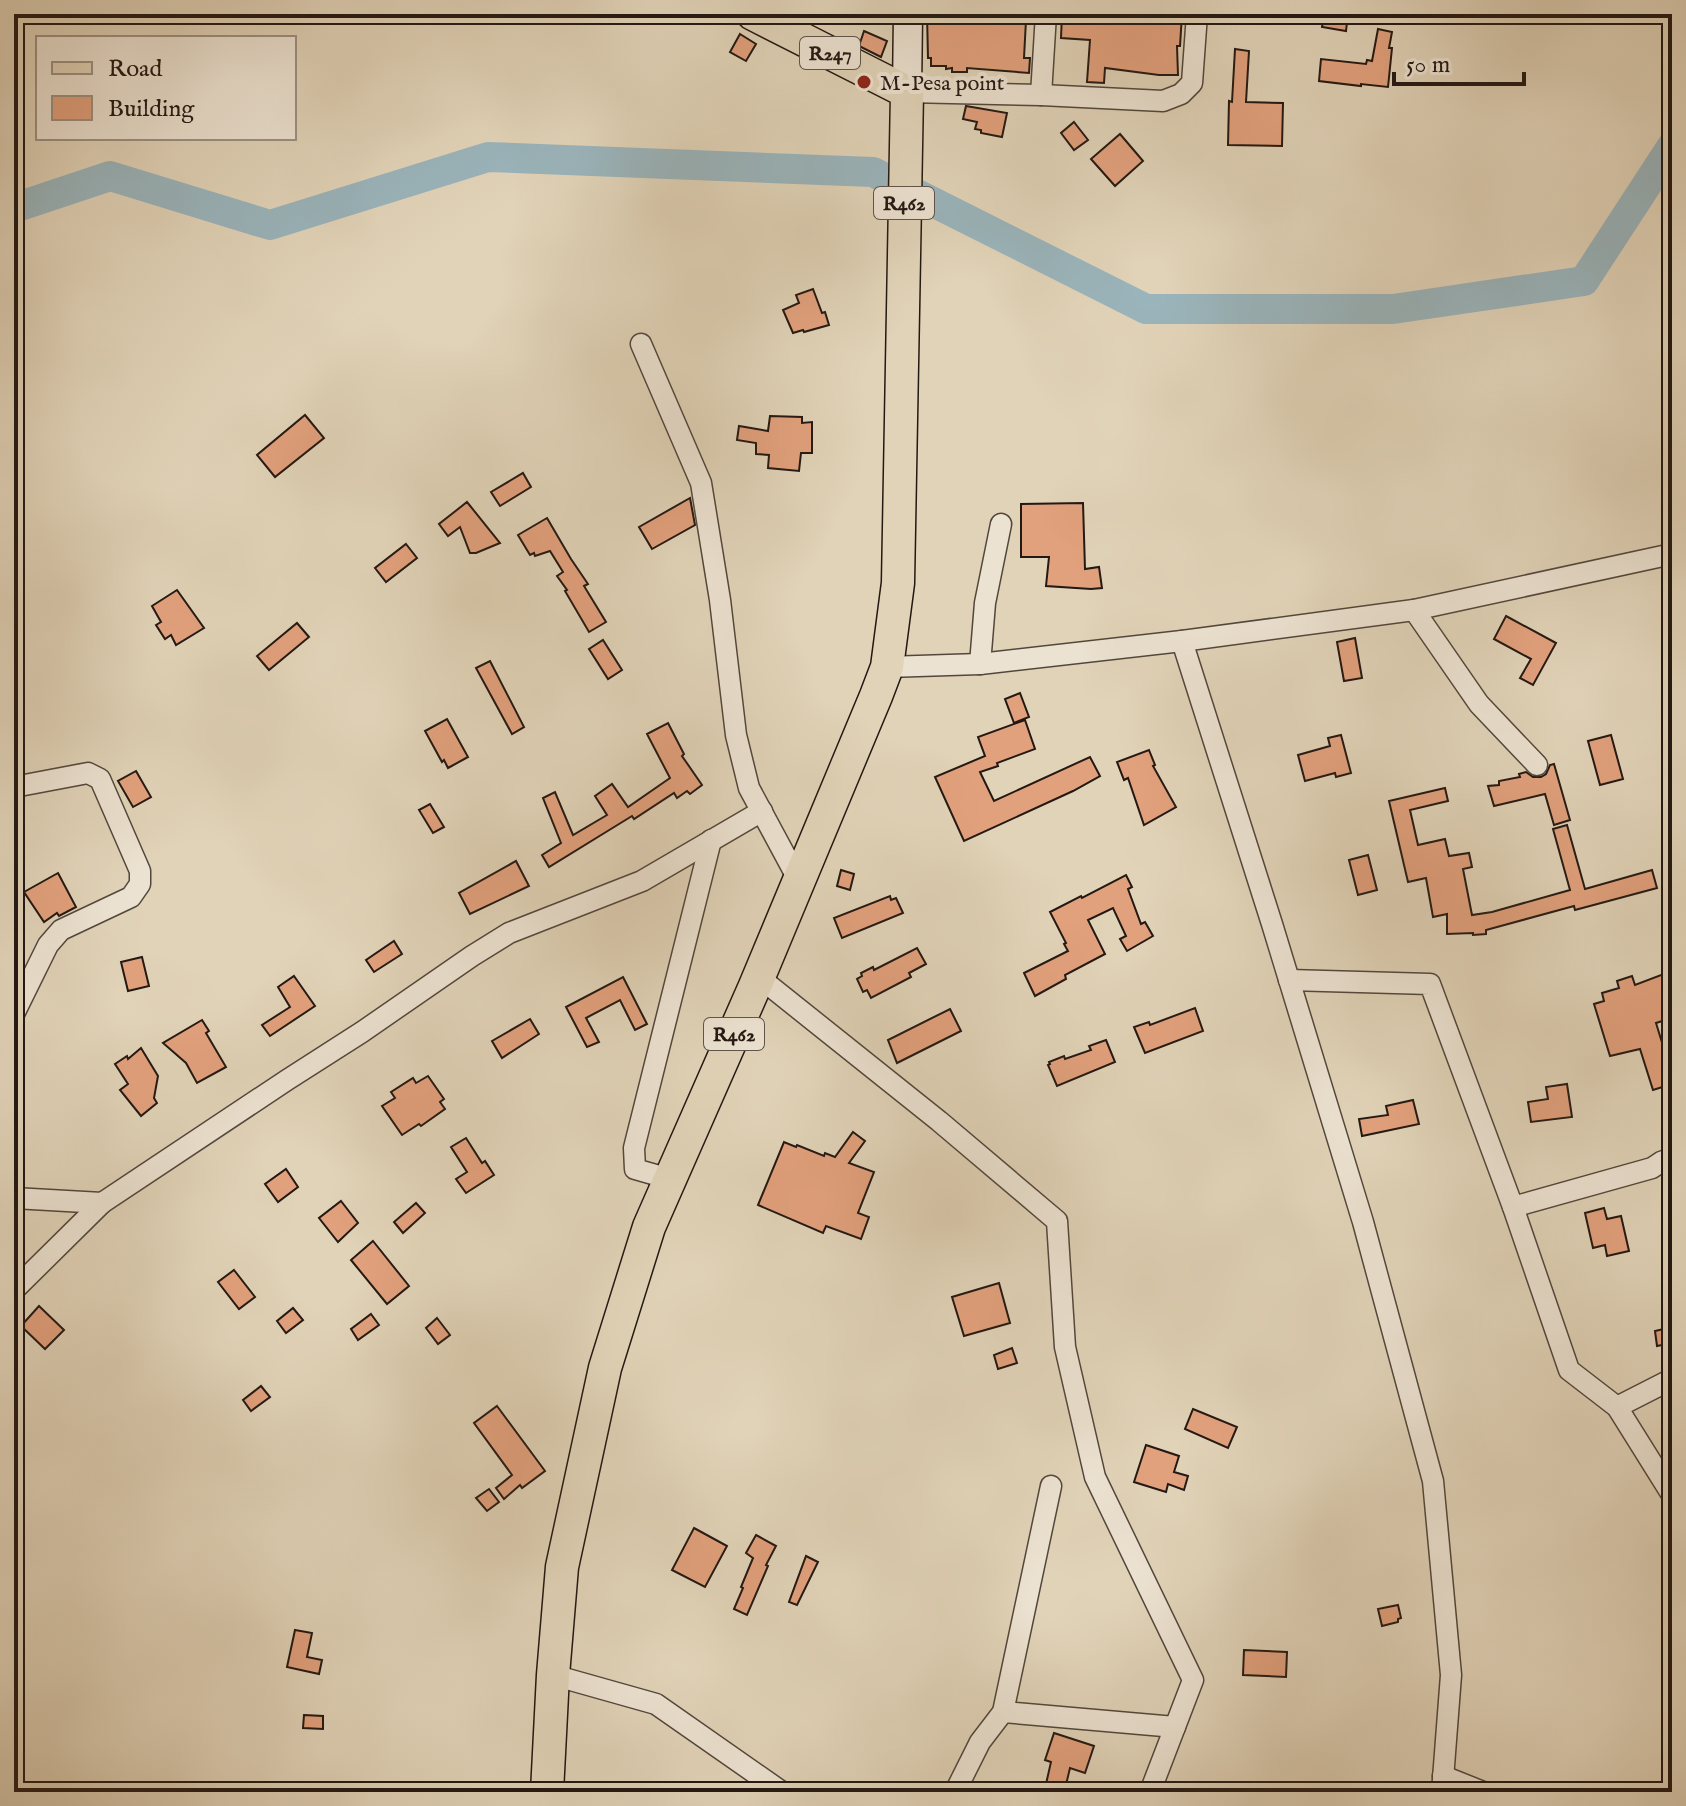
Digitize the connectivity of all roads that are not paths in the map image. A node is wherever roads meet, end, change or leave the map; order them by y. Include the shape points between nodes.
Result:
1 (753, 14) edge
2 (908, 14) edge
3 (1046, 14) edge
4 (1197, 14) edge
5 (907, 92) junction
6 (1041, 95) junction
7 (641, 344) dead end
8 (1001, 524) dead end
9 (1672, 554) edge
10 (1414, 610) junction
11 (1182, 641) junction
12 (980, 664) junction
13 (887, 667) junction
14 (1537, 765) dead end
15 (14, 787) edge
16 (762, 811) junction
17 (711, 840) junction
18 (799, 881) junction
19 (1289, 980) junction
20 (755, 986) junction
21 (14, 1014) edge
22 (1672, 1158) edge
23 (670, 1179) junction
24 (14, 1198) edge
25 (102, 1203) junction
26 (1513, 1207) junction
27 (14, 1290) edge
28 (1672, 1379) edge
29 (1617, 1407) junction
30 (1051, 1486) dead end
31 (1672, 1495) edge
32 (553, 1675) junction
33 (1003, 1712) junction
34 (1175, 1727) junction
35 (1443, 1784) edge
36 (547, 1792) edge
37 (782, 1792) edge
38 (955, 1792) edge
39 (1150, 1792) edge
40 (1483, 1792) edge

1 - 5 main road, R247
2 - 5 street
3 - 6 street
4 - 6 street via 1192,83 1181,94 1163,101
5 - 6 street
5 - 13 main road, R462 via 898,583
7 - 16 street via 701,483 736,735 749,788
8 - 12 street via 985,603
9 - 10 street
10 - 11 street
10 - 14 street via 1479,704
11 - 12 street
11 - 19 street
12 - 13 street
13 - 18 main road, R462
15 - 21 street via 88,773 100,779 140,871 140,884 131,897 61,930 48,945
16 - 17 street
16 - 18 street
17 - 23 street via 634,1148 635,1169
17 - 25 street via 642,881 509,933
18 - 20 main road, R462
19 - 26 street via 1430,984
19 - 35 street via 1363,1222 1433,1481 1451,1675
20 - 23 main road, R462
20 - 34 street via 770,986 1057,1221 1065,1347 1095,1477 1193,1680
22 - 26 street
23 - 32 main road, R462 via 649,1227 605,1368 562,1567
24 - 25 street
25 - 27 street
26 - 29 street via 1569,1370
28 - 29 street
29 - 31 street
30 - 33 street
32 - 36 main road, R462
32 - 37 street via 656,1704
33 - 34 street
33 - 38 street via 980,1742
34 - 39 street
35 - 40 street

